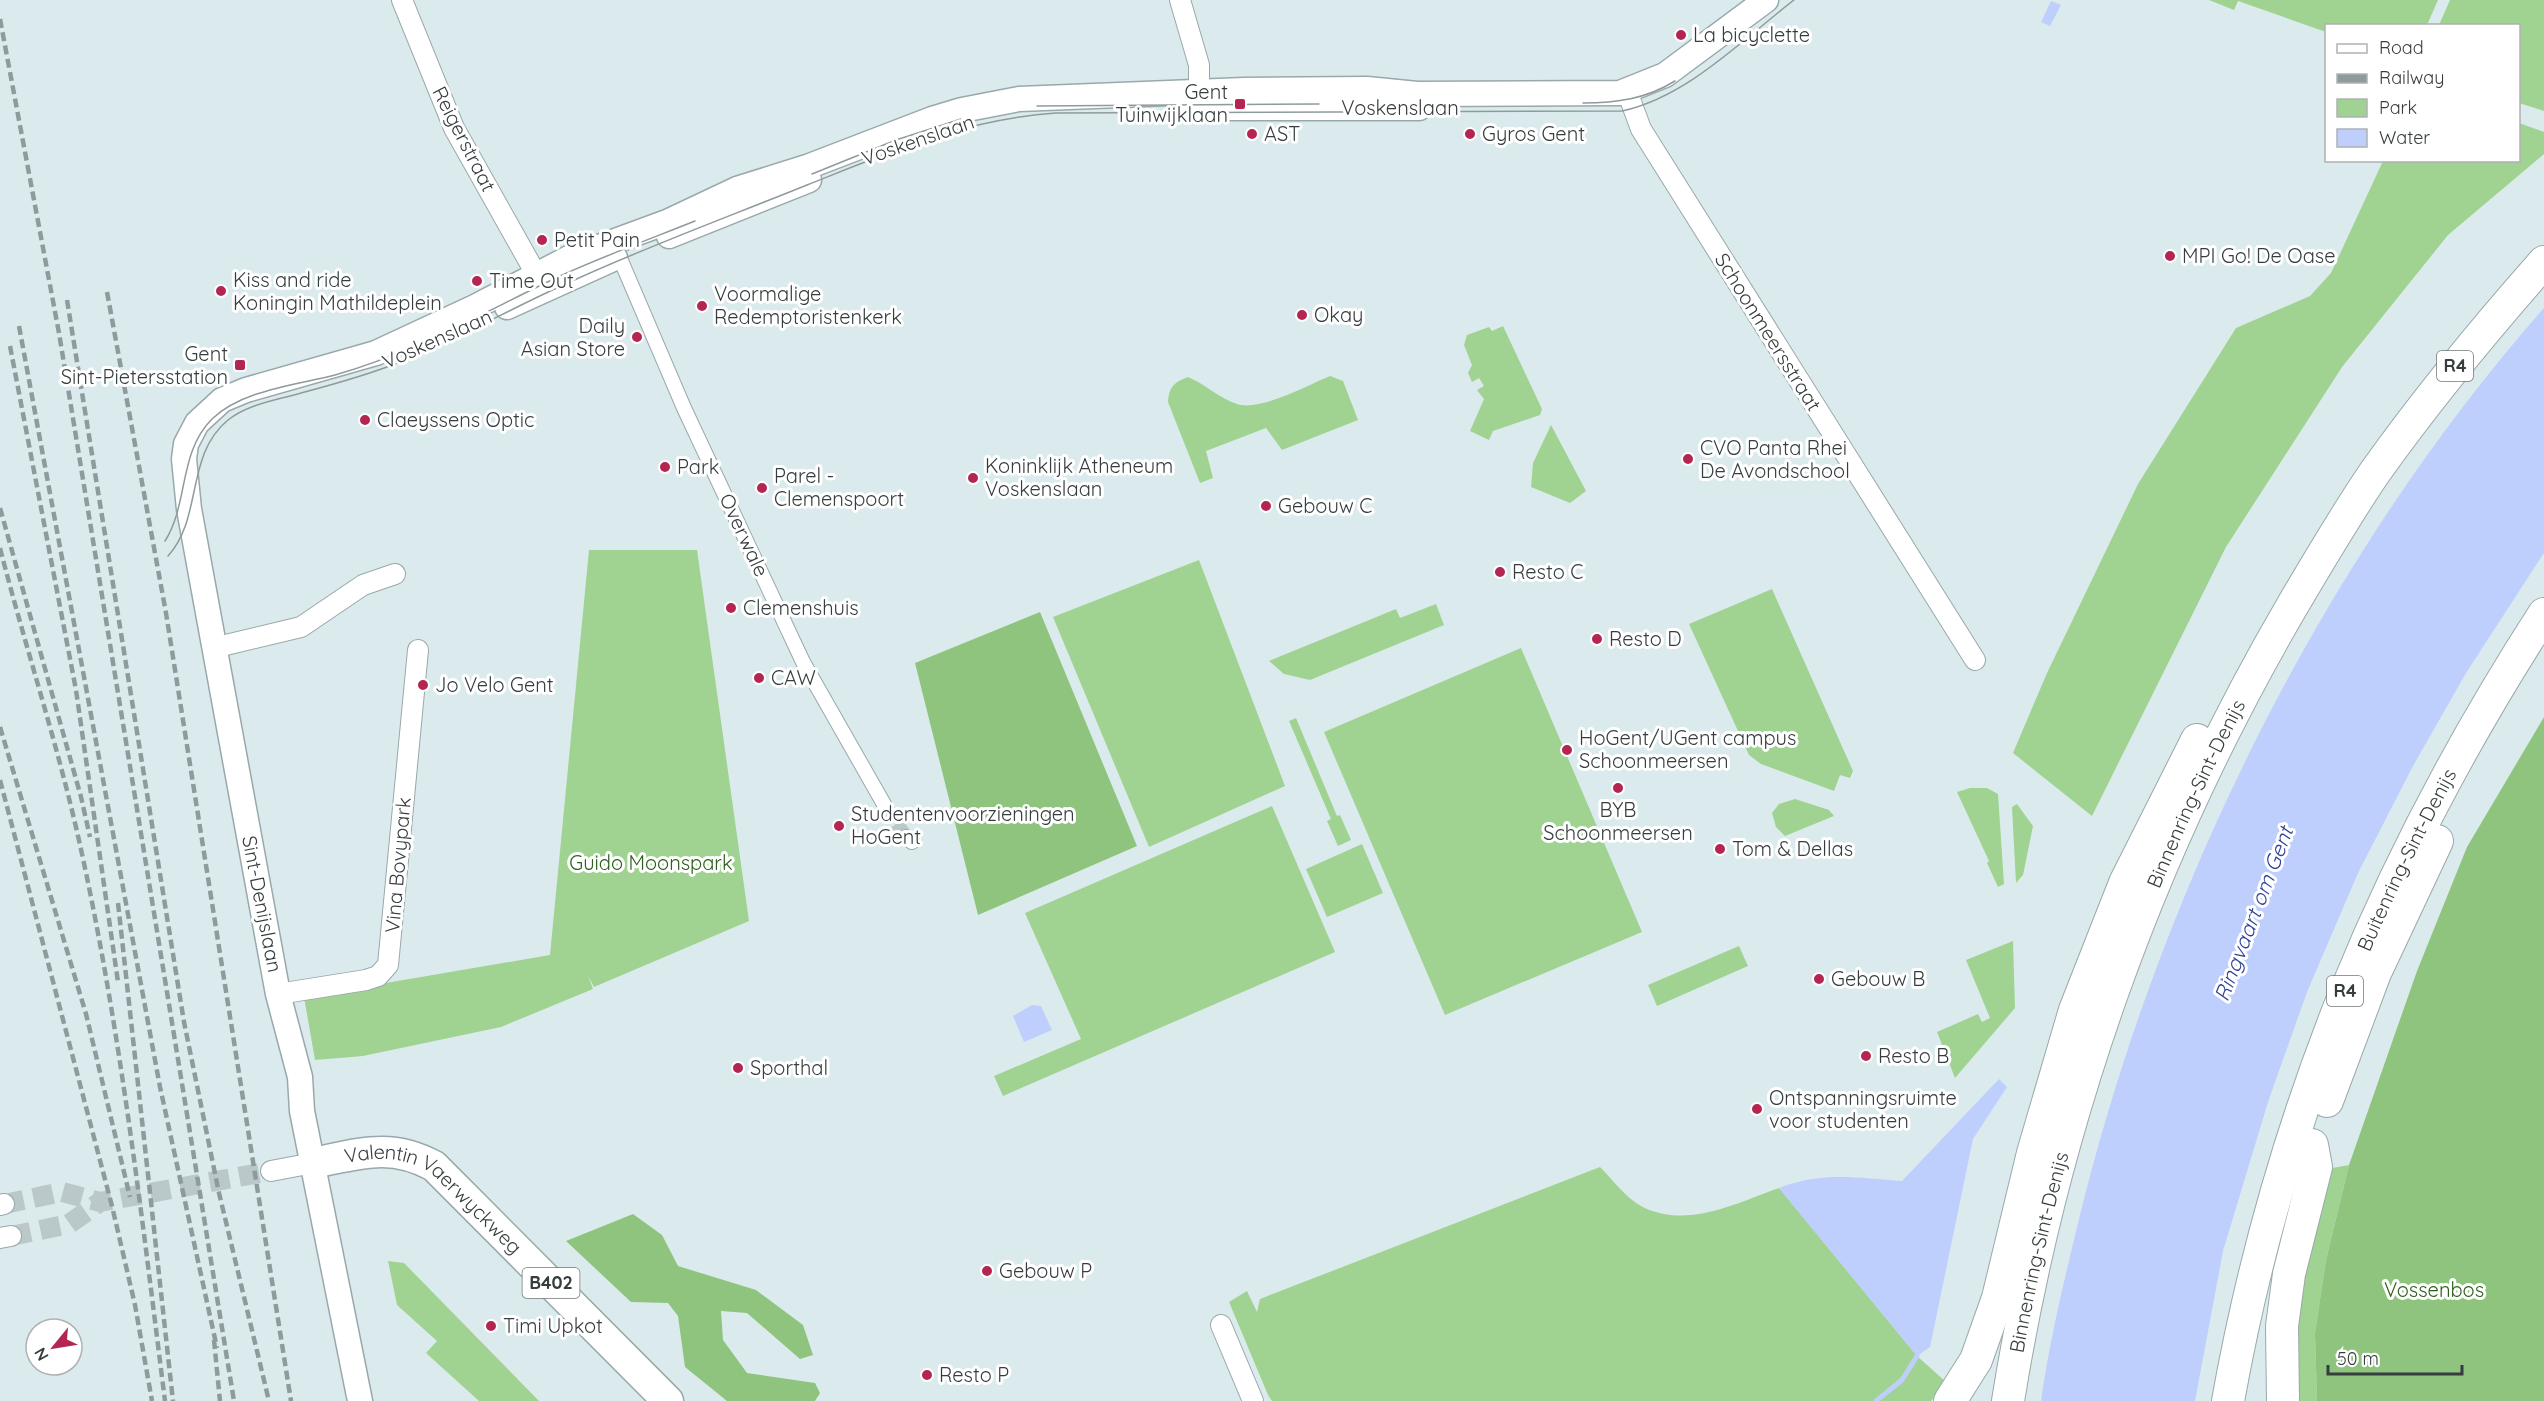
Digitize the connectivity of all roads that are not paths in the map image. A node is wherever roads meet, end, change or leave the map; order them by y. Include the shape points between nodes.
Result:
1 (402, 0) edge
2 (1180, 0) edge
3 (1766, 0) edge
4 (1786, 0) edge
5 (1198, 93) junction
6 (1629, 98) junction
7 (619, 256) junction
8 (2544, 262) edge
9 (536, 274) junction
10 (208, 412) joint
11 (187, 490) junction
12 (395, 574) dead end
13 (2544, 614) edge
14 (2544, 643) edge
15 (213, 648) junction
16 (418, 650) dead end
17 (1975, 660) dead end
18 (2253, 674) junction
19 (885, 806) tunnel mouth
20 (278, 994) junction
21 (2312, 1145) junction
22 (313, 1163) junction
23 (271, 1171) tunnel mouth
24 (1221, 1325) dead end
25 (360, 1401) edge
26 (668, 1401) edge
27 (1253, 1401) edge
28 (1950, 1401) edge
29 (2008, 1401) edge
30 (2229, 1401) edge
31 (2250, 1401) edge
32 (2283, 1401) edge

1 - 9 street, Reigerstraat via 454,128
2 - 5 street via 1199,65
3 - 6 street, Voskenslaan
4 - 6 street, Voskenslaan via 1679,84 1656,96
5 - 6 street, Voskenslaan via 1367,89 1417,94
5 - 9 street, Voskenslaan via 1019,99 962,110 737,189 667,222
6 - 7 street, Voskenslaan via 1606,107 1055,109 999,115 898,144
6 - 17 street, Schoonmeersstraat via 1641,129
7 - 11 street, Voskenslaan via 401,357 254,401 233,411 205,437 194,459
7 - 19 street, Overwale via 684,408 803,662
8 - 18 highway, Binnenring-Sint-Denijs / R4 via 2438,388 2373,475
9 - 10 street, Voskenslaan via 376,353 246,390 222,400
10 - 11 street, Sint-Denijslaan via 186,444
11 - 15 street, Sint-Denijslaan
12 - 15 street via 363,585 301,627
13 - 30 highway, Buitenring-Sint-Denijs / R4 via 2467,740 2418,830 2373,923 2321,1052 2262,1241
14 - 21 highway via 2487,740 2375,973
15 - 20 street, Sint-Denijslaan
16 - 20 street, Vina Bovypark via 388,965 378,976 366,980
18 - 28 highway via 2215,706 2125,883 2075,1010 2033,1153 1998,1298 1976,1359
18 - 29 highway, Binnenring-Sint-Denijs / R4 via 2175,833 2108,1005 2069,1122 2048,1201
20 - 22 street, Sint-Denijslaan via 300,1077 302,1111
21 - 31 highway via 2270,1297
21 - 32 highway via 2316,1167 2289,1274 2282,1326
22 - 23 street
22 - 25 street, Sint-Denijslaan
22 - 26 main road, Valentin Vaerwyckweg / B402 via 394,1150 434,1166
24 - 27 street

